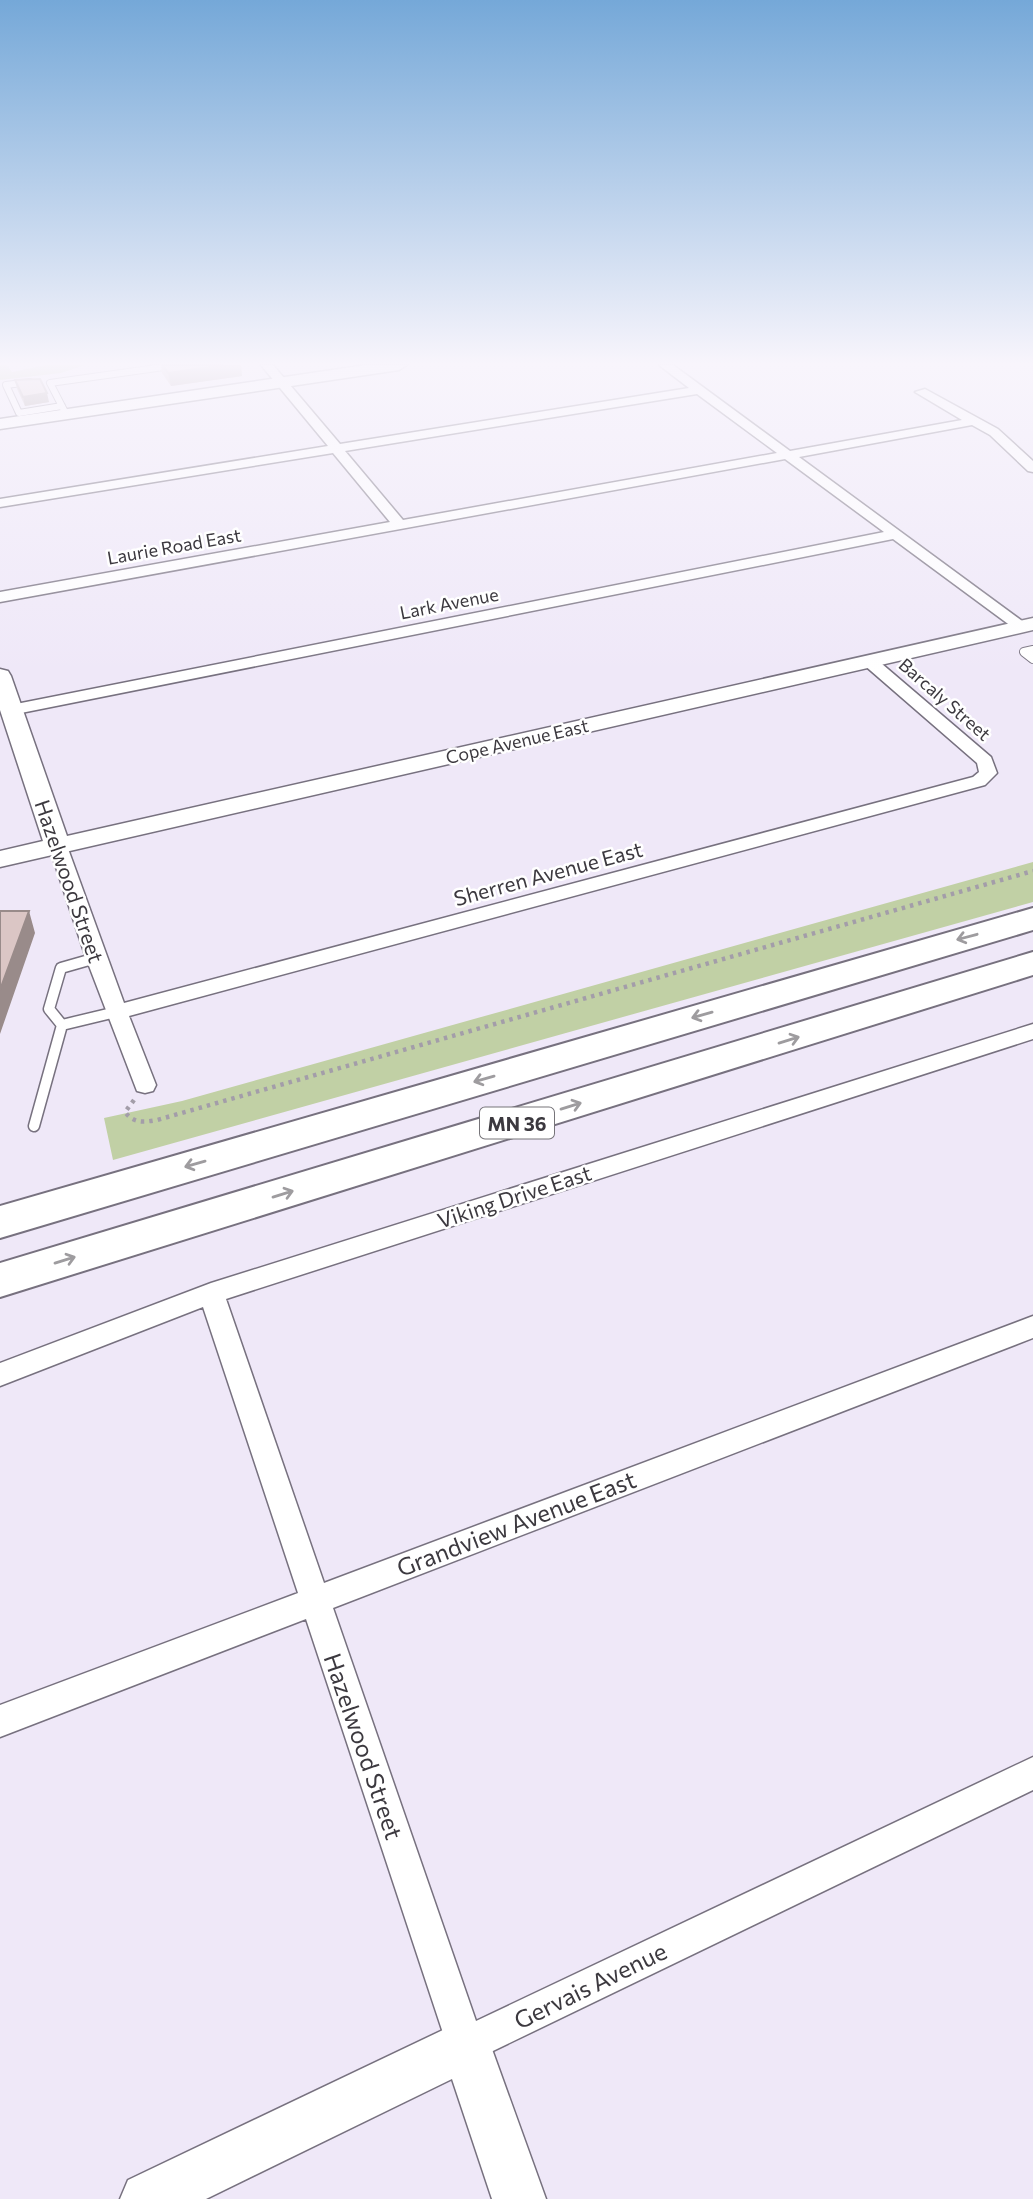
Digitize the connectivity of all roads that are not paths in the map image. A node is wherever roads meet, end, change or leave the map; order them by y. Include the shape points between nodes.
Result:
1 (220, 468) edge
2 (352, 468) edge
3 (713, 468) edge
4 (805, 468) edge
5 (0, 503) edge
6 (400, 525) junction
7 (895, 534) junction
8 (0, 597) edge
9 (1029, 625) edge
10 (1033, 650) edge
11 (1033, 659) edge
12 (869, 661) junction
13 (0, 676) edge
14 (11, 710) junction
15 (988, 773) joint
16 (58, 846) junction
17 (0, 859) edge
18 (1033, 919) edge
19 (96, 958) junction
20 (1033, 963) edge
21 (116, 1012) junction
22 (62, 1025) junction
23 (1033, 1031) edge
24 (145, 1085) road end
25 (34, 1126) dead end
26 (0, 1222) edge
27 (0, 1280) edge
28 (211, 1293) junction
29 (1033, 1327) edge
30 (0, 1374) edge
31 (314, 1600) junction
32 (0, 1721) edge
33 (1033, 1773) edge
34 (466, 2045) junction
35 (147, 2199) edge
36 (519, 2199) edge

1 - 5 street
2 - 6 street
3 - 6 street, Laurie Road East
4 - 7 street
6 - 8 street, Laurie Road East
7 - 9 street
7 - 14 street, Lark Avenue
9 - 12 street, Cope Avenue East
10 - 11 lane via 1024,652
12 - 15 street, Barcaly Street via 985,761
12 - 16 street, Cope Avenue East
13 - 14 street, Hazelwood Street
14 - 16 street, Hazelwood Street
15 - 21 street, Sherren Avenue East via 979,781
16 - 17 street, Cope Avenue East
16 - 19 street, Hazelwood Street
18 -> 26 highway, MN 36
19 - 21 street, Hazelwood Street
19 - 22 lane via 61,968 49,1009
27 -> 20 highway, MN 36
21 - 22 lane
21 - 24 street, Hazelwood Street
22 - 25 lane
23 - 28 street, Viking Drive East
28 - 30 street, Viking Drive East
28 - 31 street, Hazelwood Street
29 - 31 street, Grandview Avenue East
31 - 32 street, Grandview Avenue East
31 - 34 street, Hazelwood Street
33 - 34 street, Gervais Avenue
34 - 35 street, Gervais Avenue
34 - 36 street, Hazelwood Street

